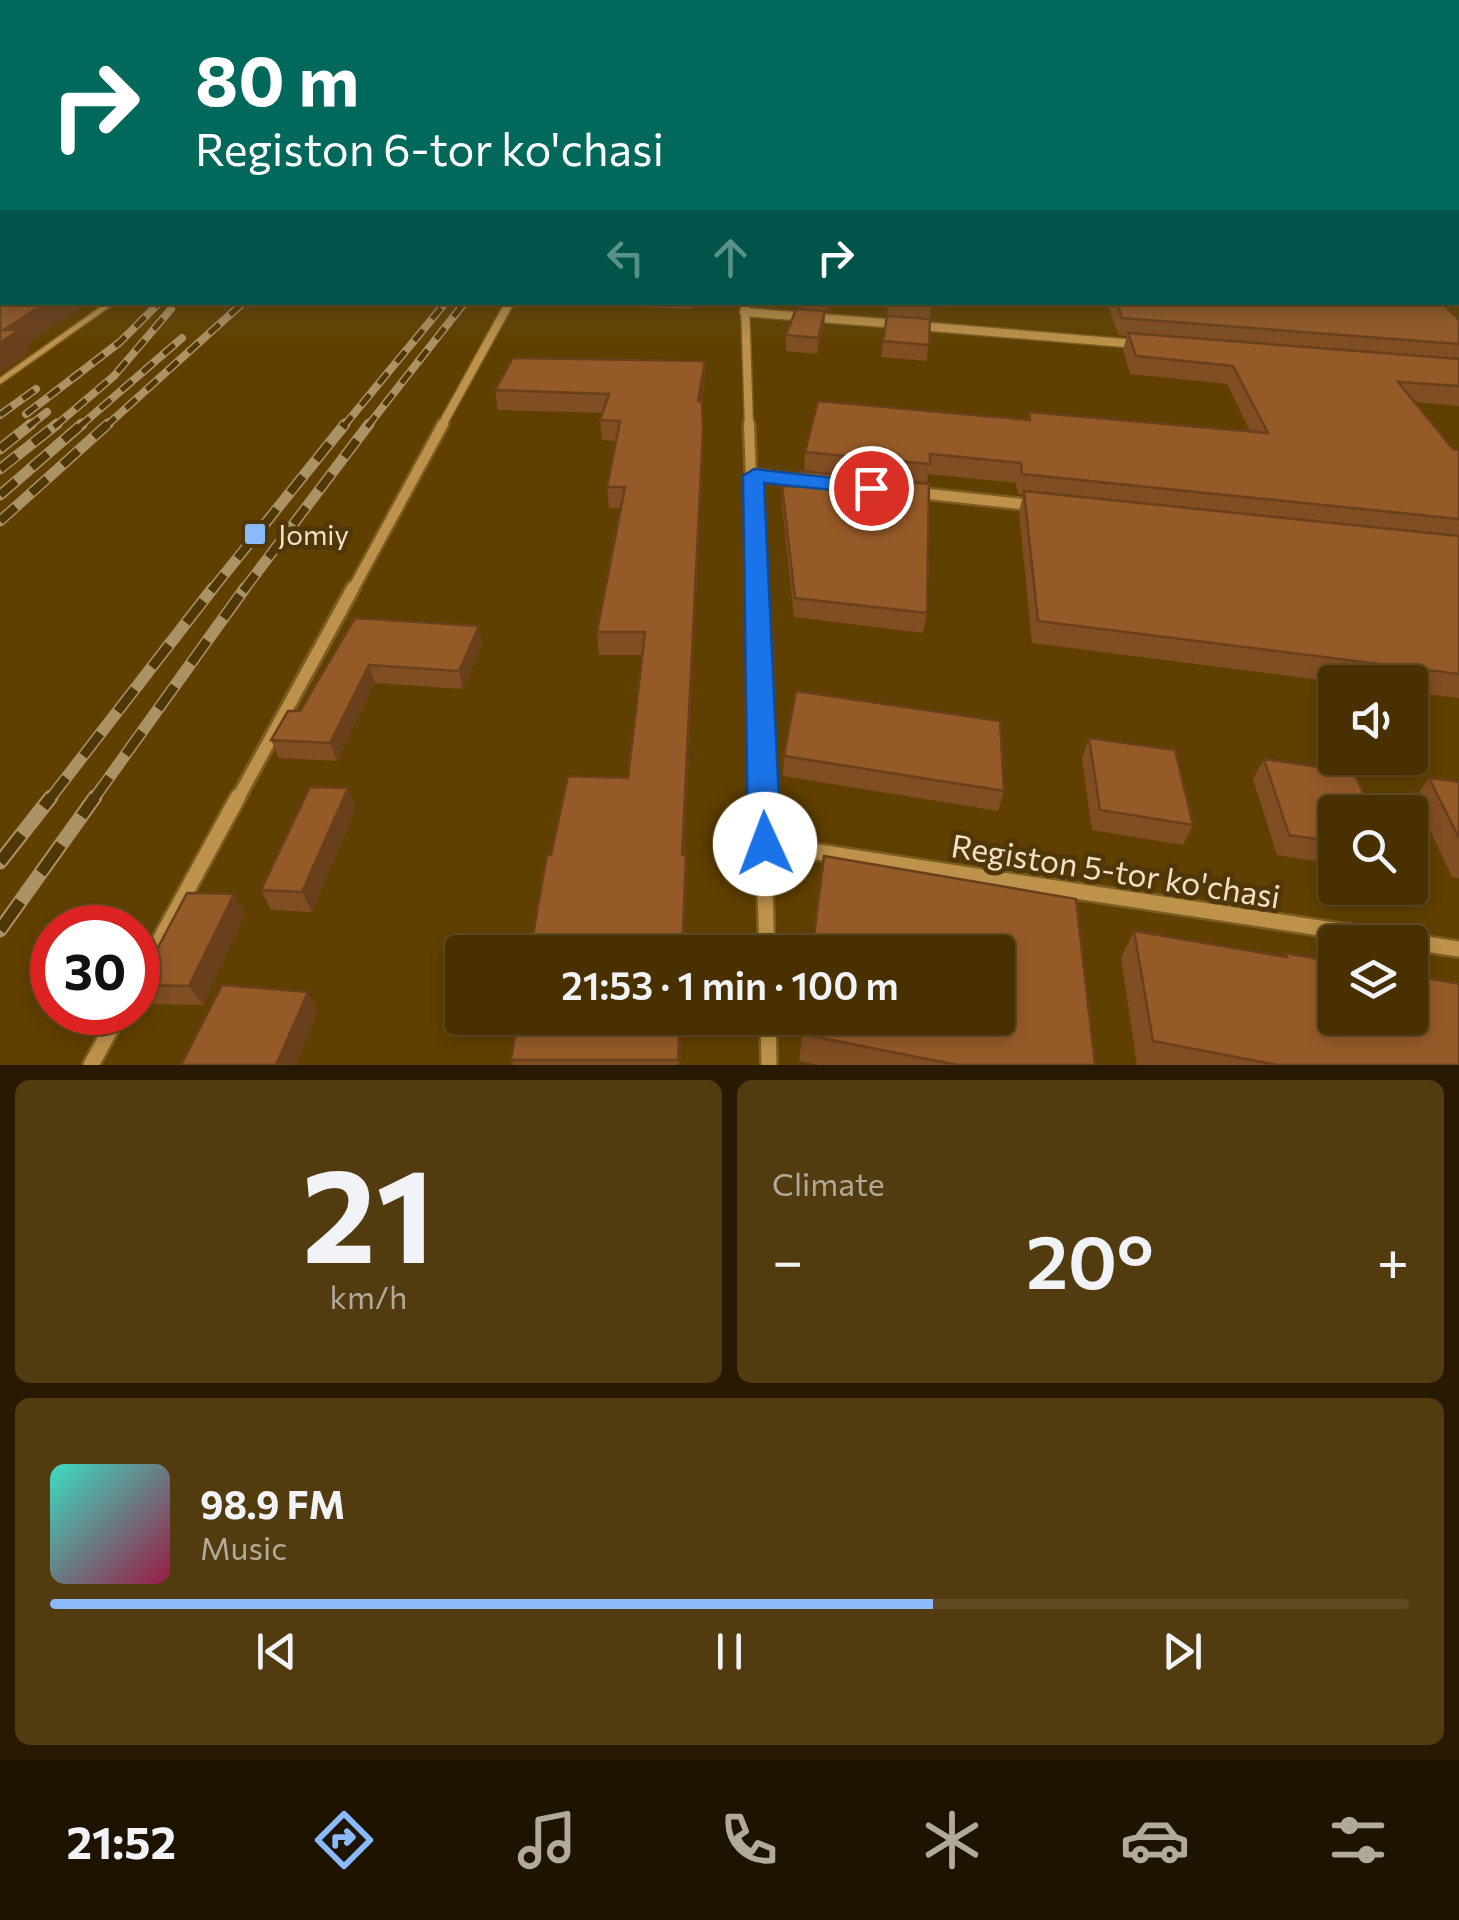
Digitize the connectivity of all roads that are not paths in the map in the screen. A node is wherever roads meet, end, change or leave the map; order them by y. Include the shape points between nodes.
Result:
1 (108, 305) edge
2 (508, 305) edge
3 (745, 307) edge
4 (1142, 344) edge
5 (0, 382) edge
6 (754, 476) junction
7 (832, 484) edge
8 (910, 492) edge
9 (1048, 506) edge
10 (765, 844) junction
11 (767, 935) edge
12 (160, 940) edge
13 (1459, 950) edge
14 (107, 1035) edge
15 (768, 1035) edge
16 (91, 1065) edge
17 (769, 1065) edge

1 - 5 lane
2 - 12 street
3 - 4 street
3 - 6 street
6 - 7 street
6 - 10 street
8 - 9 street
10 - 11 street
10 - 13 street, Registon 5-tor ko'chasi
14 - 16 street
15 - 17 street

